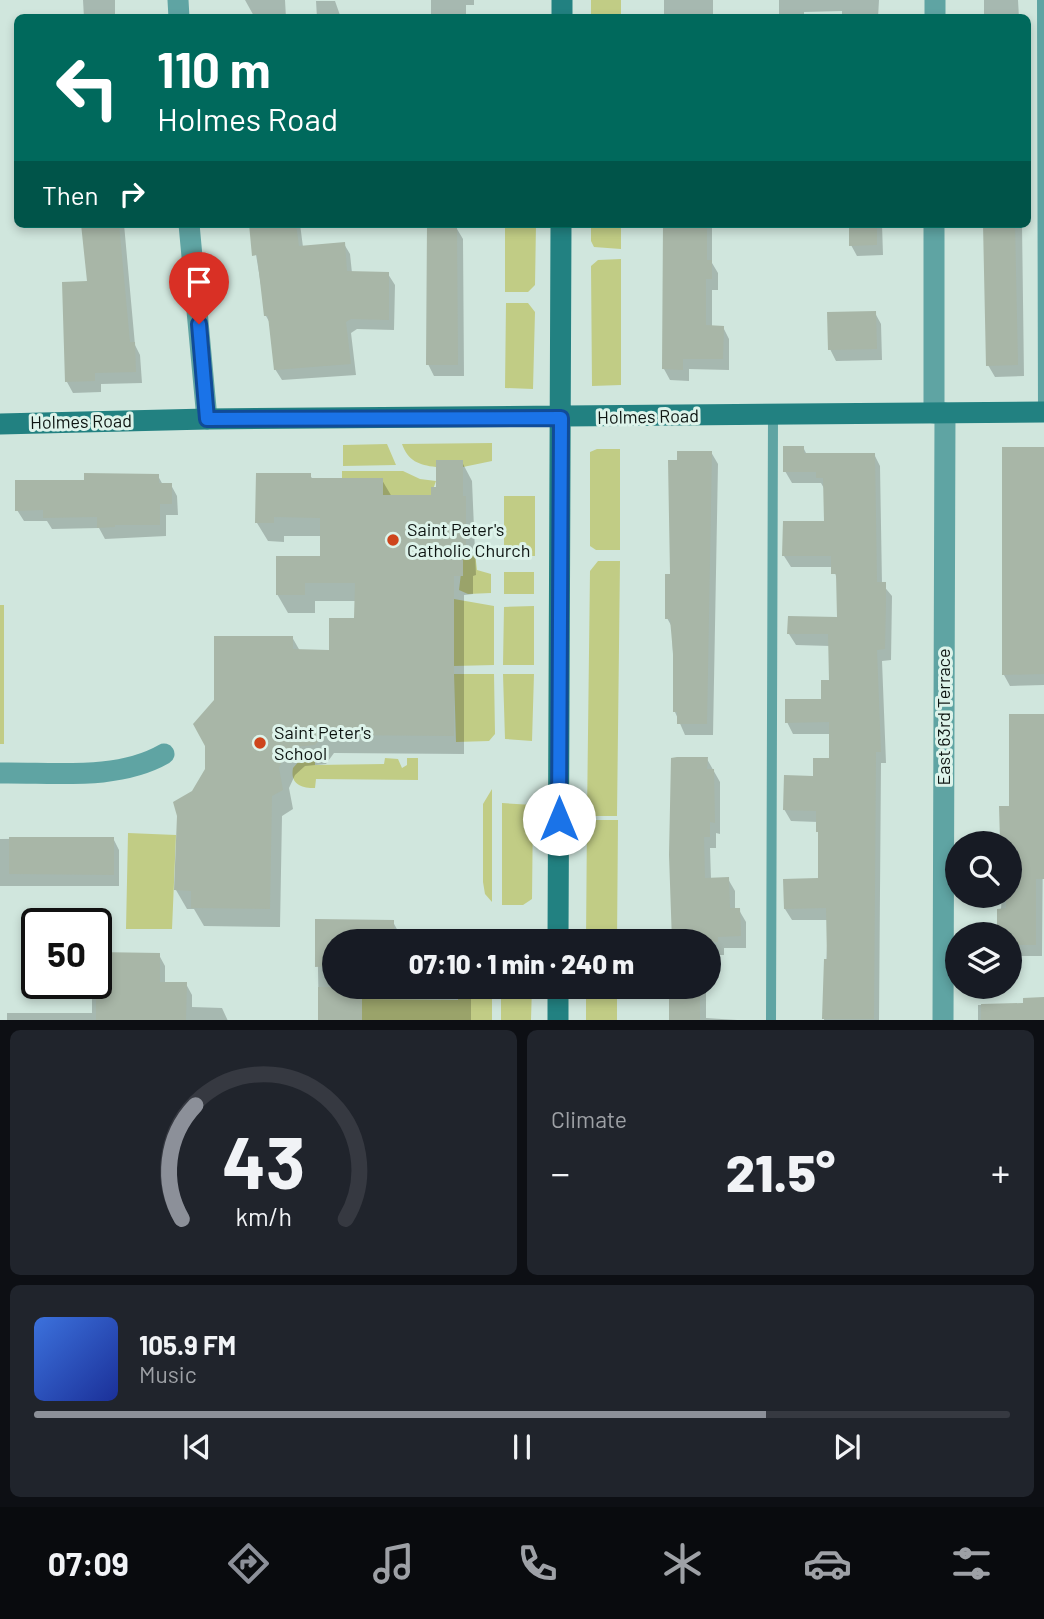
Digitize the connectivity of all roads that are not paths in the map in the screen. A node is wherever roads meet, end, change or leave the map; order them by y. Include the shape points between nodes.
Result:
1 (1042, 0) edge
2 (189, 228) edge
3 (561, 228) edge
4 (934, 228) edge
5 (1044, 412) edge
6 (939, 413) junction
7 (774, 415) junction
8 (561, 418) junction
9 (207, 419) junction
10 (0, 424) edge
11 (164, 754) dead end
12 (0, 773) edge
13 (558, 929) edge
14 (558, 999) edge
15 (558, 1020) edge
16 (771, 1020) edge
17 (943, 1020) edge

1 - 5 lane
2 - 9 street
3 - 8 main road
4 - 6 street, East 63rd Terrace
5 - 6 main road, Holmes Road
6 - 7 main road, Holmes Road
6 - 17 street, East 63rd Terrace
7 - 8 main road, Holmes Road
7 - 16 lane
8 - 9 main road, Holmes Road
8 - 13 main road
9 - 10 main road, Holmes Road
11 - 12 street via 145,765 116,770
14 - 15 main road

